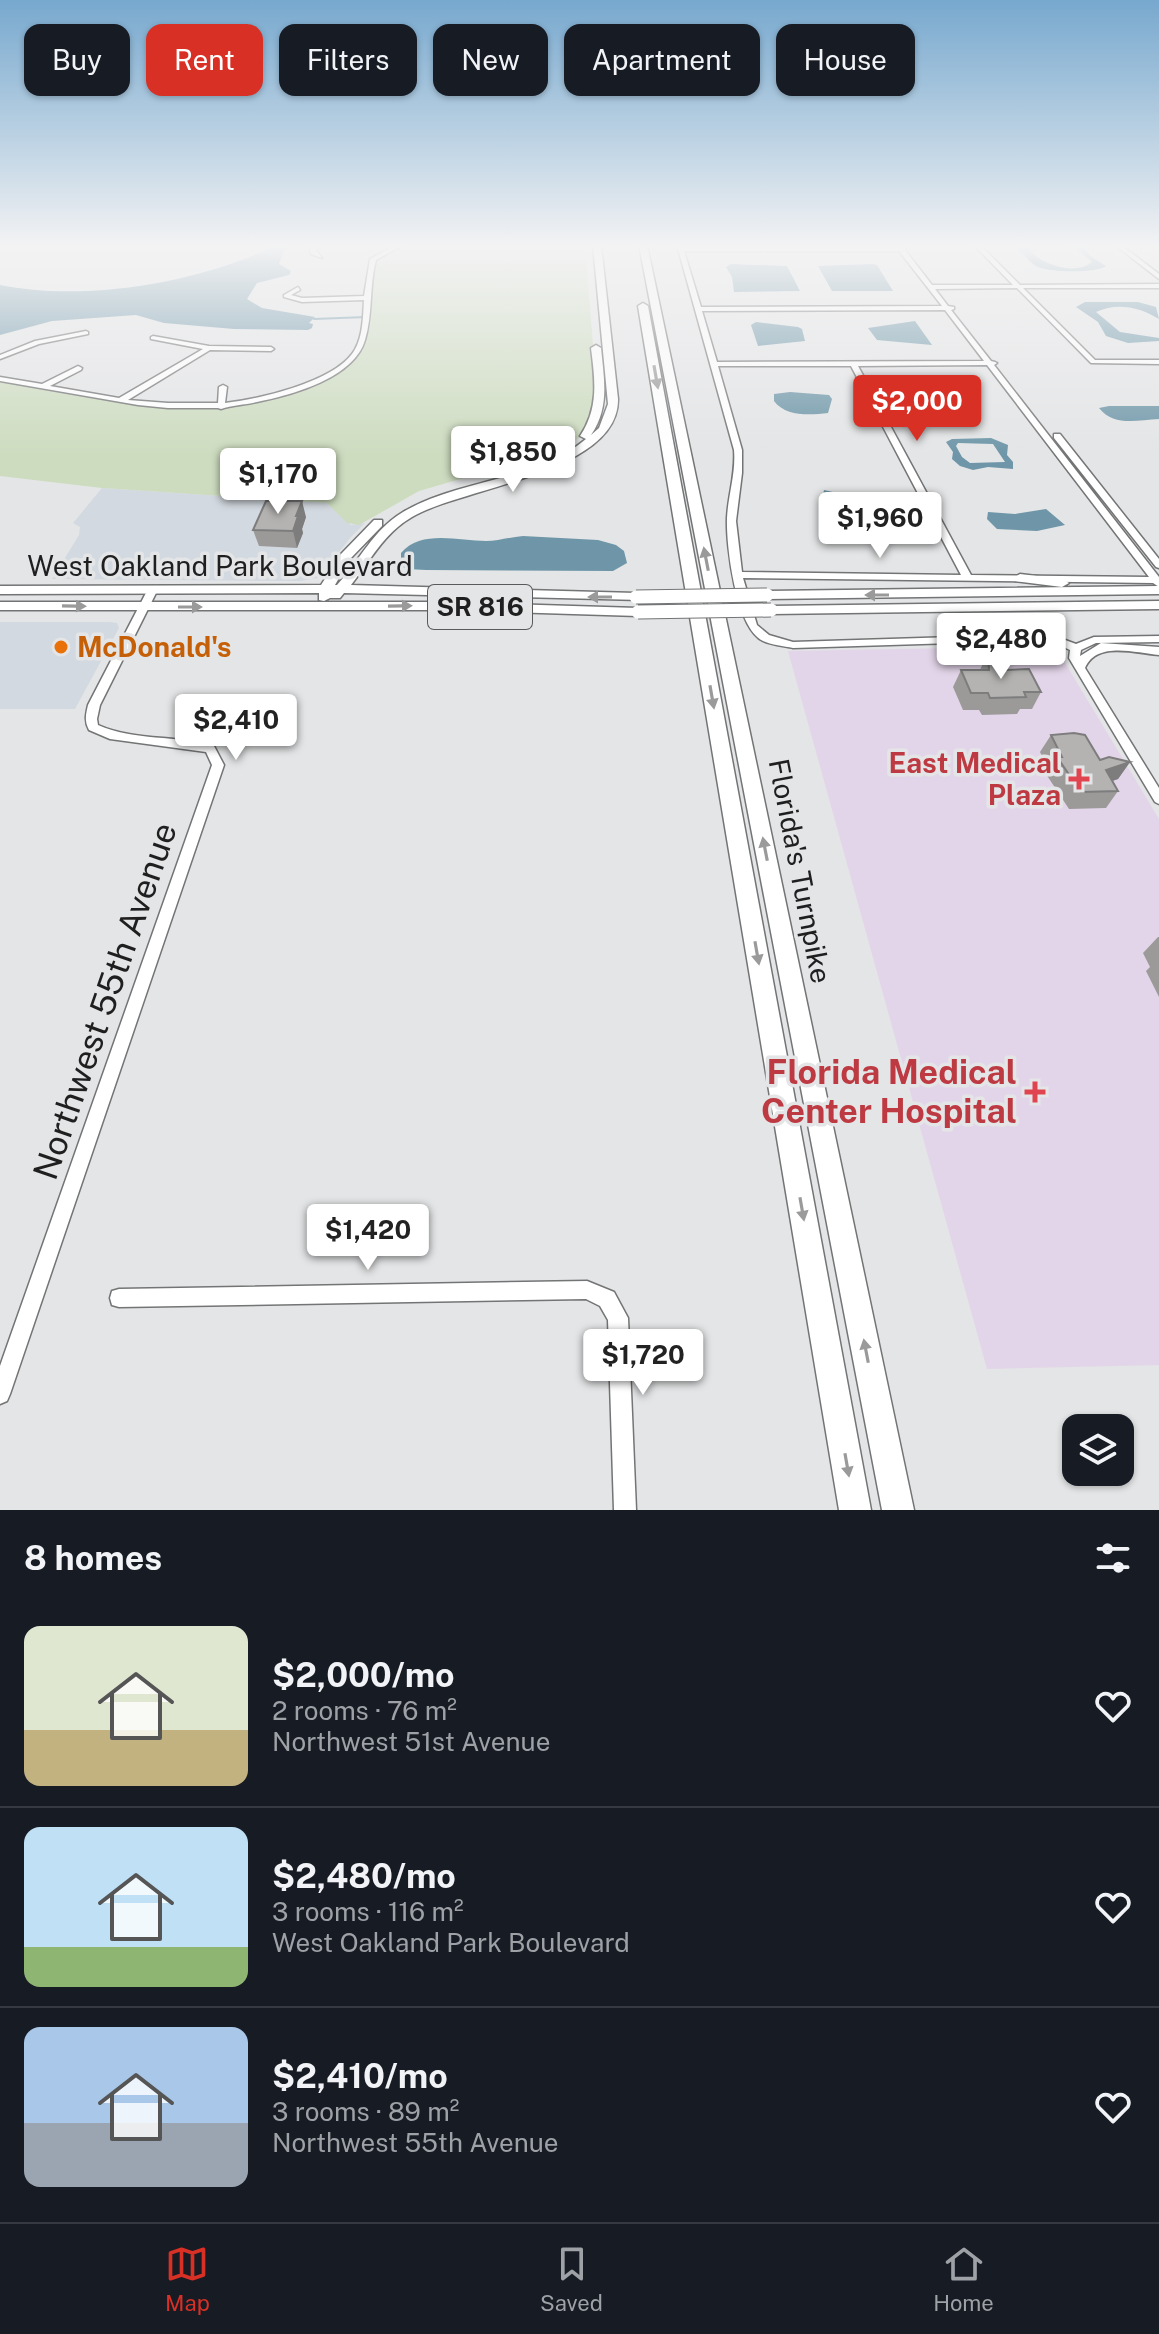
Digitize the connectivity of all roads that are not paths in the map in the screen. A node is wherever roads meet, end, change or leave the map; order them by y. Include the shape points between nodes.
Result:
1 (364, 315) edge
2 (594, 315) edge
3 (604, 315) edge
4 (644, 315) edge
5 (657, 315) edge
6 (701, 315) edge
7 (956, 315) edge
8 (1047, 315) edge
9 (86, 333) dead end
10 (153, 338) dead end
11 (209, 348) junction
12 (271, 349) dead end
13 (0, 357) edge
14 (853, 362) junction
15 (1159, 362) edge
16 (993, 363) junction
17 (716, 364) junction
18 (78, 368) dead end
19 (0, 379) edge
20 (42, 387) junction
21 (223, 387) dead end
22 (120, 401) junction
23 (221, 407) junction
24 (1040, 421) junction
25 (1059, 453) junction
26 (1070, 453) junction
27 (1091, 486) junction
28 (364, 554) junction
29 (1159, 565) edge
30 (740, 575) junction
31 (968, 578) junction
32 (1020, 578) junction
33 (1158, 585) edge
34 (153, 589) junction
35 (333, 589) junction
36 (396, 589) junction
37 (0, 590) edge
38 (1123, 590) junction
39 (637, 604) junction
40 (1159, 605) edge
41 (0, 606) edge
42 (1129, 606) junction
43 (145, 607) junction
44 (322, 607) junction
45 (1159, 618) edge
46 (1159, 639) edge
47 (1076, 648) junction
48 (1159, 651) edge
49 (1080, 668) junction
50 (1159, 799) edge
51 (119, 1298) dead end
52 (0, 1394) edge
53 (625, 1510) edge
54 (855, 1510) edge
55 (898, 1510) edge

1 - 23 street via 359,348 329,375 277,396
2 - 35 main road via 601,408 586,435 560,451 444,488 398,509 366,533
3 - 28 main road via 613,408 598,438 539,469 429,502 388,527
4 -> 54 highway, Florida's Turnpike
55 -> 5 highway, Florida's Turnpike
6 - 17 street
7 - 16 street
8 - 15 street via 1093,362
9 - 13 street via 37,342
10 - 11 street
11 - 12 street
11 - 22 street
14 - 16 street
14 - 17 street
14 - 31 street
16 - 24 street
17 - 30 street via 741,471 731,531
18 - 20 street
19 - 20 street
20 - 22 street
21 - 23 street
22 - 23 street
24 - 25 street
24 - 26 street
25 - 26 street
25 - 27 street
26 - 27 street
27 - 29 street
27 - 33 street
28 - 35 main road
28 - 36 main road via 366,575
30 - 31 street
30 - 47 street via 753,627 777,643 1049,637
31 - 32 street
32 - 33 street
32 - 38 main road
33 - 38 main road, West Oakland Park Boulevard / SR 816
34 - 35 main road, West Oakland Park Boulevard / SR 816
34 - 37 main road, West Oakland Park Boulevard / SR 816
34 - 43 street, Northwest 55th Avenue
35 - 36 main road, West Oakland Park Boulevard / SR 816
35 - 44 main road
39 -> 36 main road, West Oakland Park Boulevard / SR 816
38 -> 39 main road, West Oakland Park Boulevard / SR 816, bridge via 767,595
39 - 42 main road, West Oakland Park Boulevard / SR 816, bridge via 771,610
44 -> 39 main road, West Oakland Park Boulevard / SR 816
40 - 42 main road, West Oakland Park Boulevard / SR 816
41 -> 43 main road, West Oakland Park Boulevard / SR 816
42 - 45 main road
43 -> 44 main road, West Oakland Park Boulevard / SR 816
43 - 52 street, Northwest 55th Avenue via 94,705 93,727 110,735 210,749 218,765
46 - 47 street via 1094,640
47 - 49 street
48 - 49 street via 1101,647 1085,656
49 - 50 street
51 - 53 street via 587,1290 607,1299 618,1318

